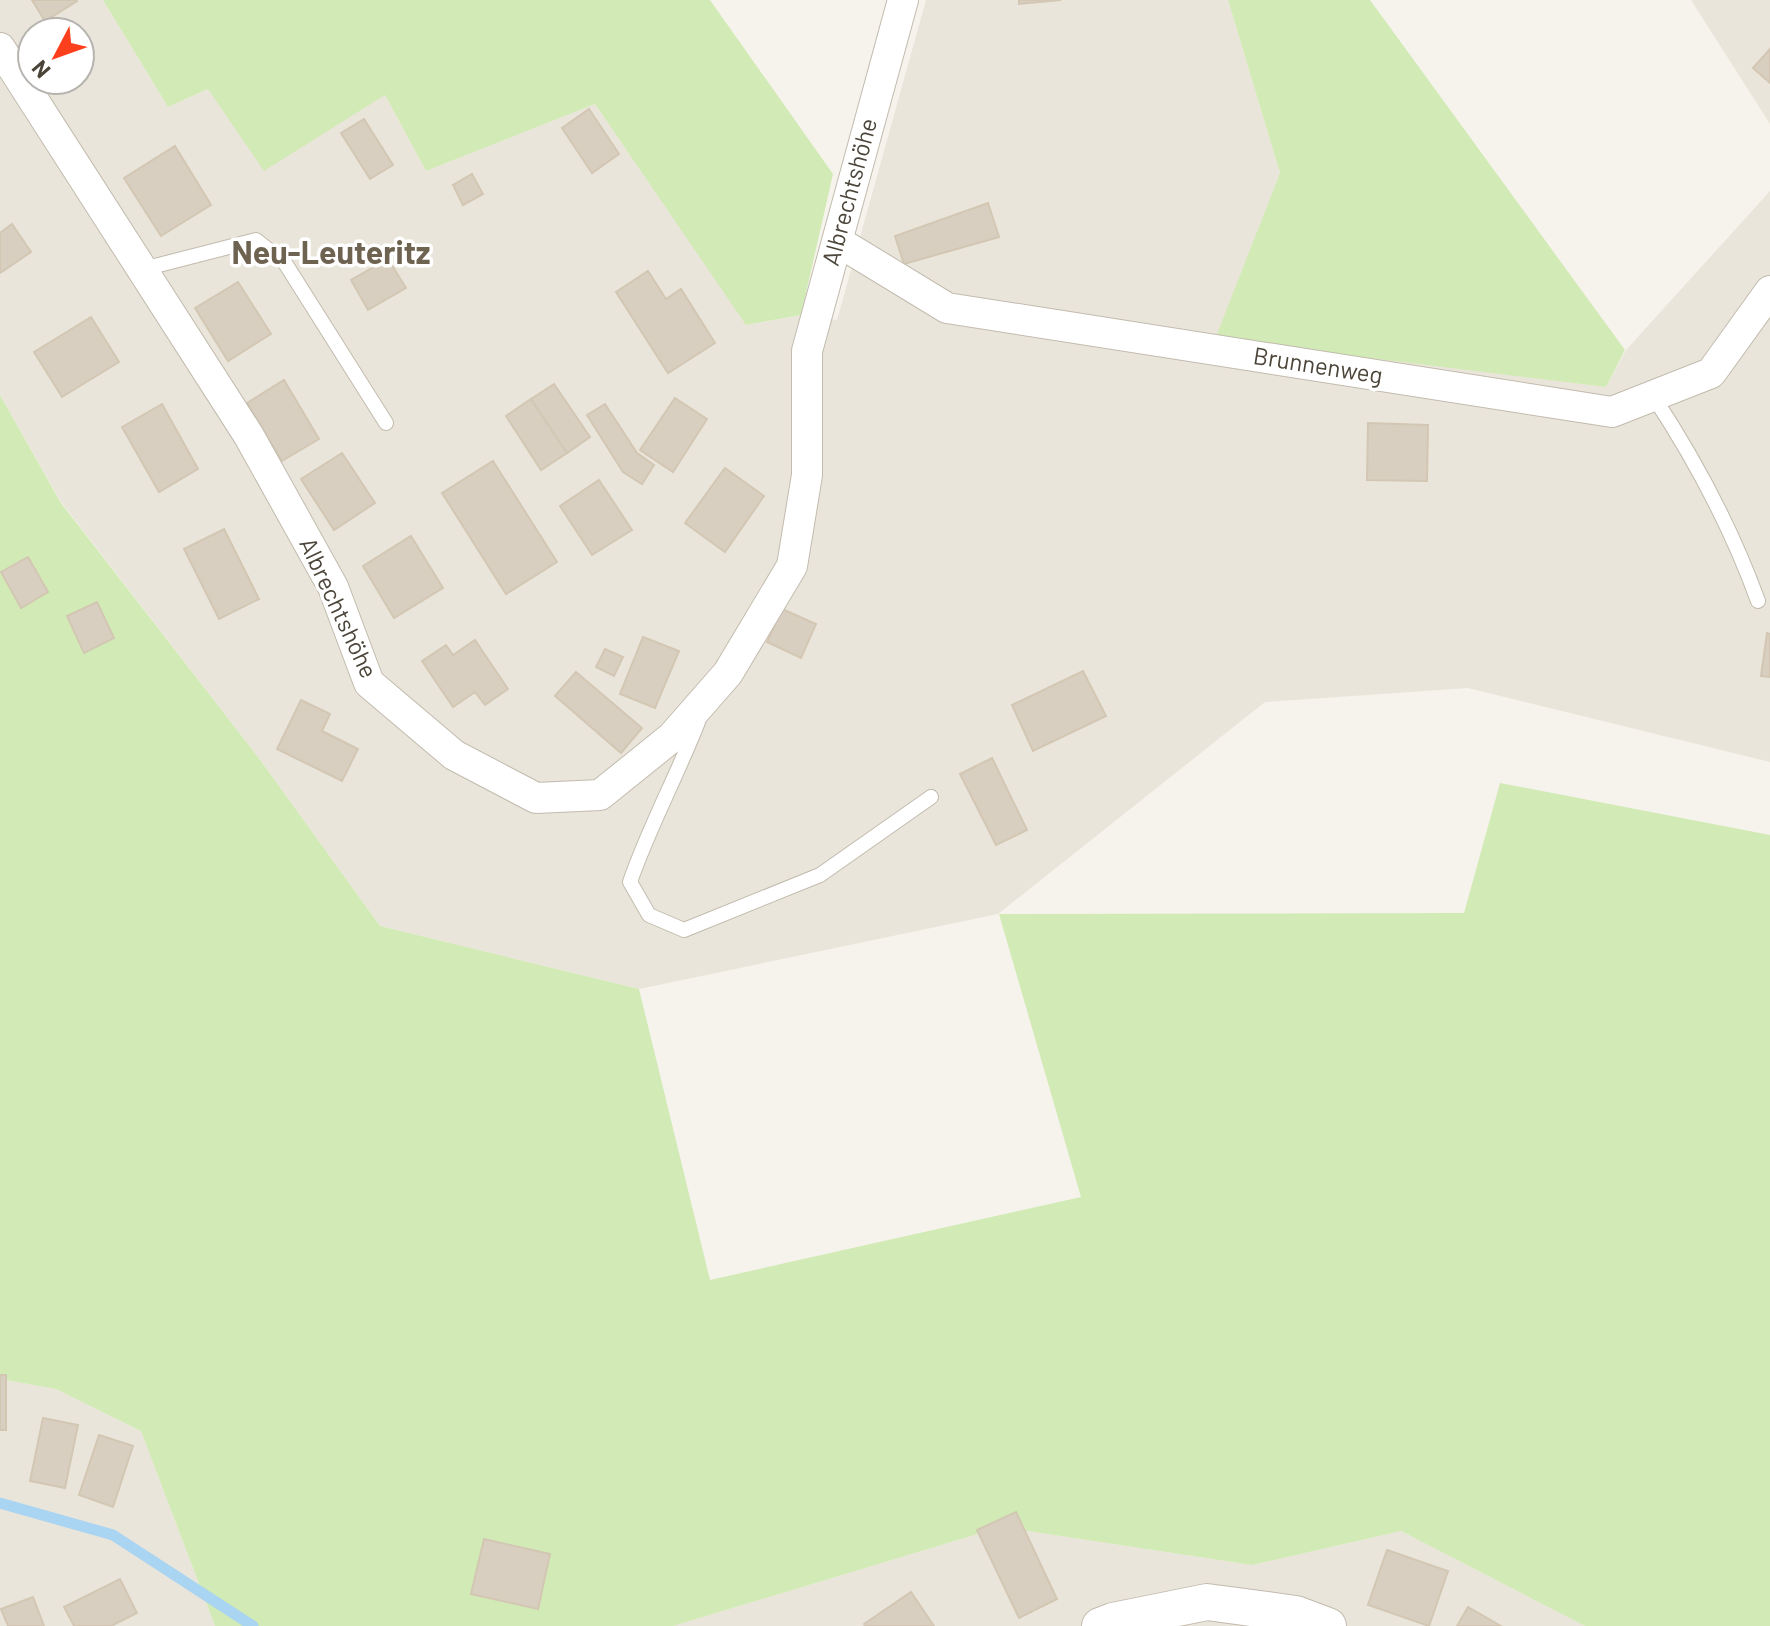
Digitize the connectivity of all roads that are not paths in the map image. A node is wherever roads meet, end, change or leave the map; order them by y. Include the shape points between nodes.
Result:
1 (903, 0) edge
2 (0, 48) edge
3 (837, 241) junction
4 (143, 269) junction
5 (1770, 291) edge
6 (1653, 396) junction
7 (386, 423) dead end
8 (1758, 601) dead end
9 (708, 696) junction
10 (931, 797) dead end
11 (1100, 1626) edge
12 (1328, 1626) edge

1 - 3 street, Albrechtshöhe
2 - 4 street, Albrechtshöhe
3 - 6 street, Brunnenweg via 947,308 1612,412
3 - 9 street, Albrechtshöhe via 807,351 807,475 792,566 728,673
4 - 7 lane via 256,240 285,263
4 - 9 street, Albrechtshöhe via 249,436 333,587 369,683 454,755 536,798 600,795 672,737
5 - 6 street, Brunnenweg via 1711,373
6 - 8 lane via 1714,496
9 - 10 lane via 630,882 649,915 684,930 820,875
11 - 12 street via 1207,1602 1296,1614

